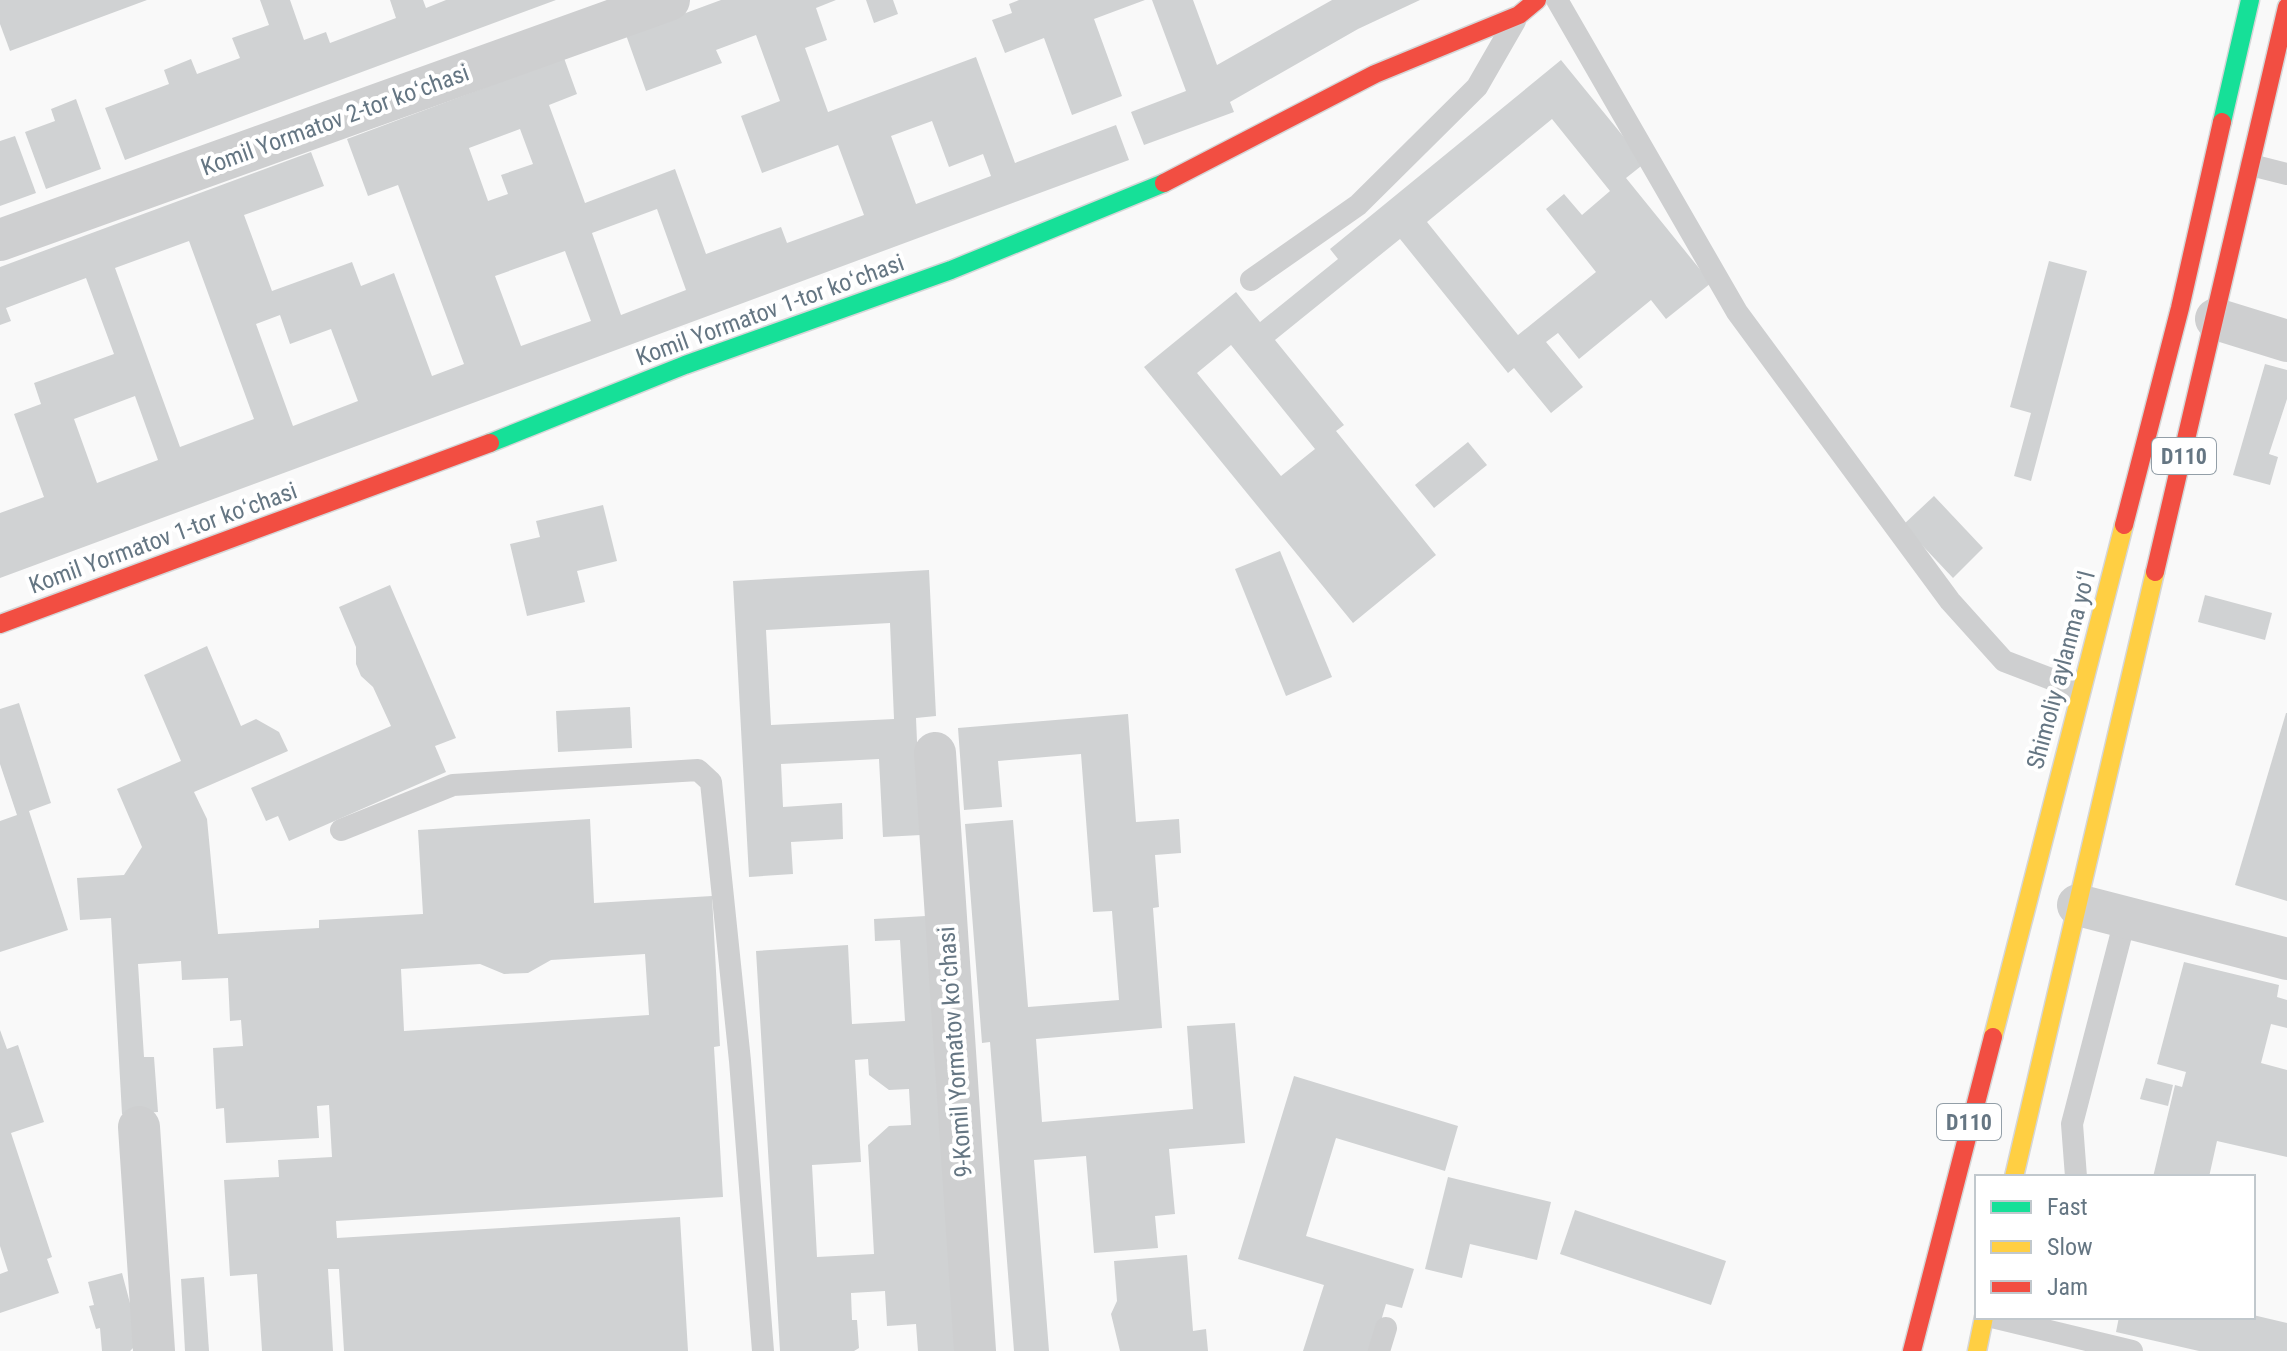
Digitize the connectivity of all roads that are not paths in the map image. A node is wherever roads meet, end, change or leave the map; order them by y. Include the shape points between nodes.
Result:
1 (669, 0) edge
2 (1537, 0) edge
3 (1557, 0) edge
4 (2250, 0) edge
5 (2287, 7) edge
6 (1519, 15) junction
7 (2251, 165) junction
8 (2287, 174) edge
9 (0, 240) edge
10 (1251, 280) dead end
11 (2216, 319) junction
12 (2287, 341) edge
13 (0, 624) edge
14 (2080, 690) junction
15 (935, 753) dead end
16 (341, 830) dead end
17 (2078, 905) junction
18 (2126, 916) junction
19 (2287, 959) edge
20 (139, 1127) dead end
21 (2014, 1175) edge
22 (2076, 1175) edge
23 (1984, 1319) edge
24 (2011, 1319) edge
25 (2048, 1323) edge
26 (1386, 1328) dead end
27 (154, 1351) edge
28 (763, 1351) edge
29 (975, 1351) edge
30 (1379, 1351) edge
31 (1912, 1351) edge
32 (1977, 1351) edge
33 (2132, 1351) edge

1 - 9 street, Komil Yormatov 2-tor koʻchasi
2 - 6 main road, Komil Yormatov 1-tor koʻchasi
3 - 14 lane via 1737,312 1950,601 2004,661
4 - 14 main road, Shimoliy aylanma yoʻl / D110 via 2180,308
5 - 7 main road, D110
6 - 10 lane via 1477,87 1391,173 1358,205
6 - 13 main road, Komil Yormatov 1-tor koʻchasi via 1375,74 1190,172 951,270
7 - 8 lane
7 - 11 main road, D110
11 - 12 street
11 - 17 main road, D110
14 - 31 main road, Shimoliy aylanma yoʻl / D110
15 - 29 street, 9-Komil Yormatov koʻchasi
16 - 28 lane via 453,785 698,770 711,782
17 - 18 street
17 - 21 main road, D110
18 - 19 street
18 - 22 lane via 2072,1124
20 - 27 street
23 - 32 main road
24 - 25 lane
25 - 33 lane
26 - 30 lane

